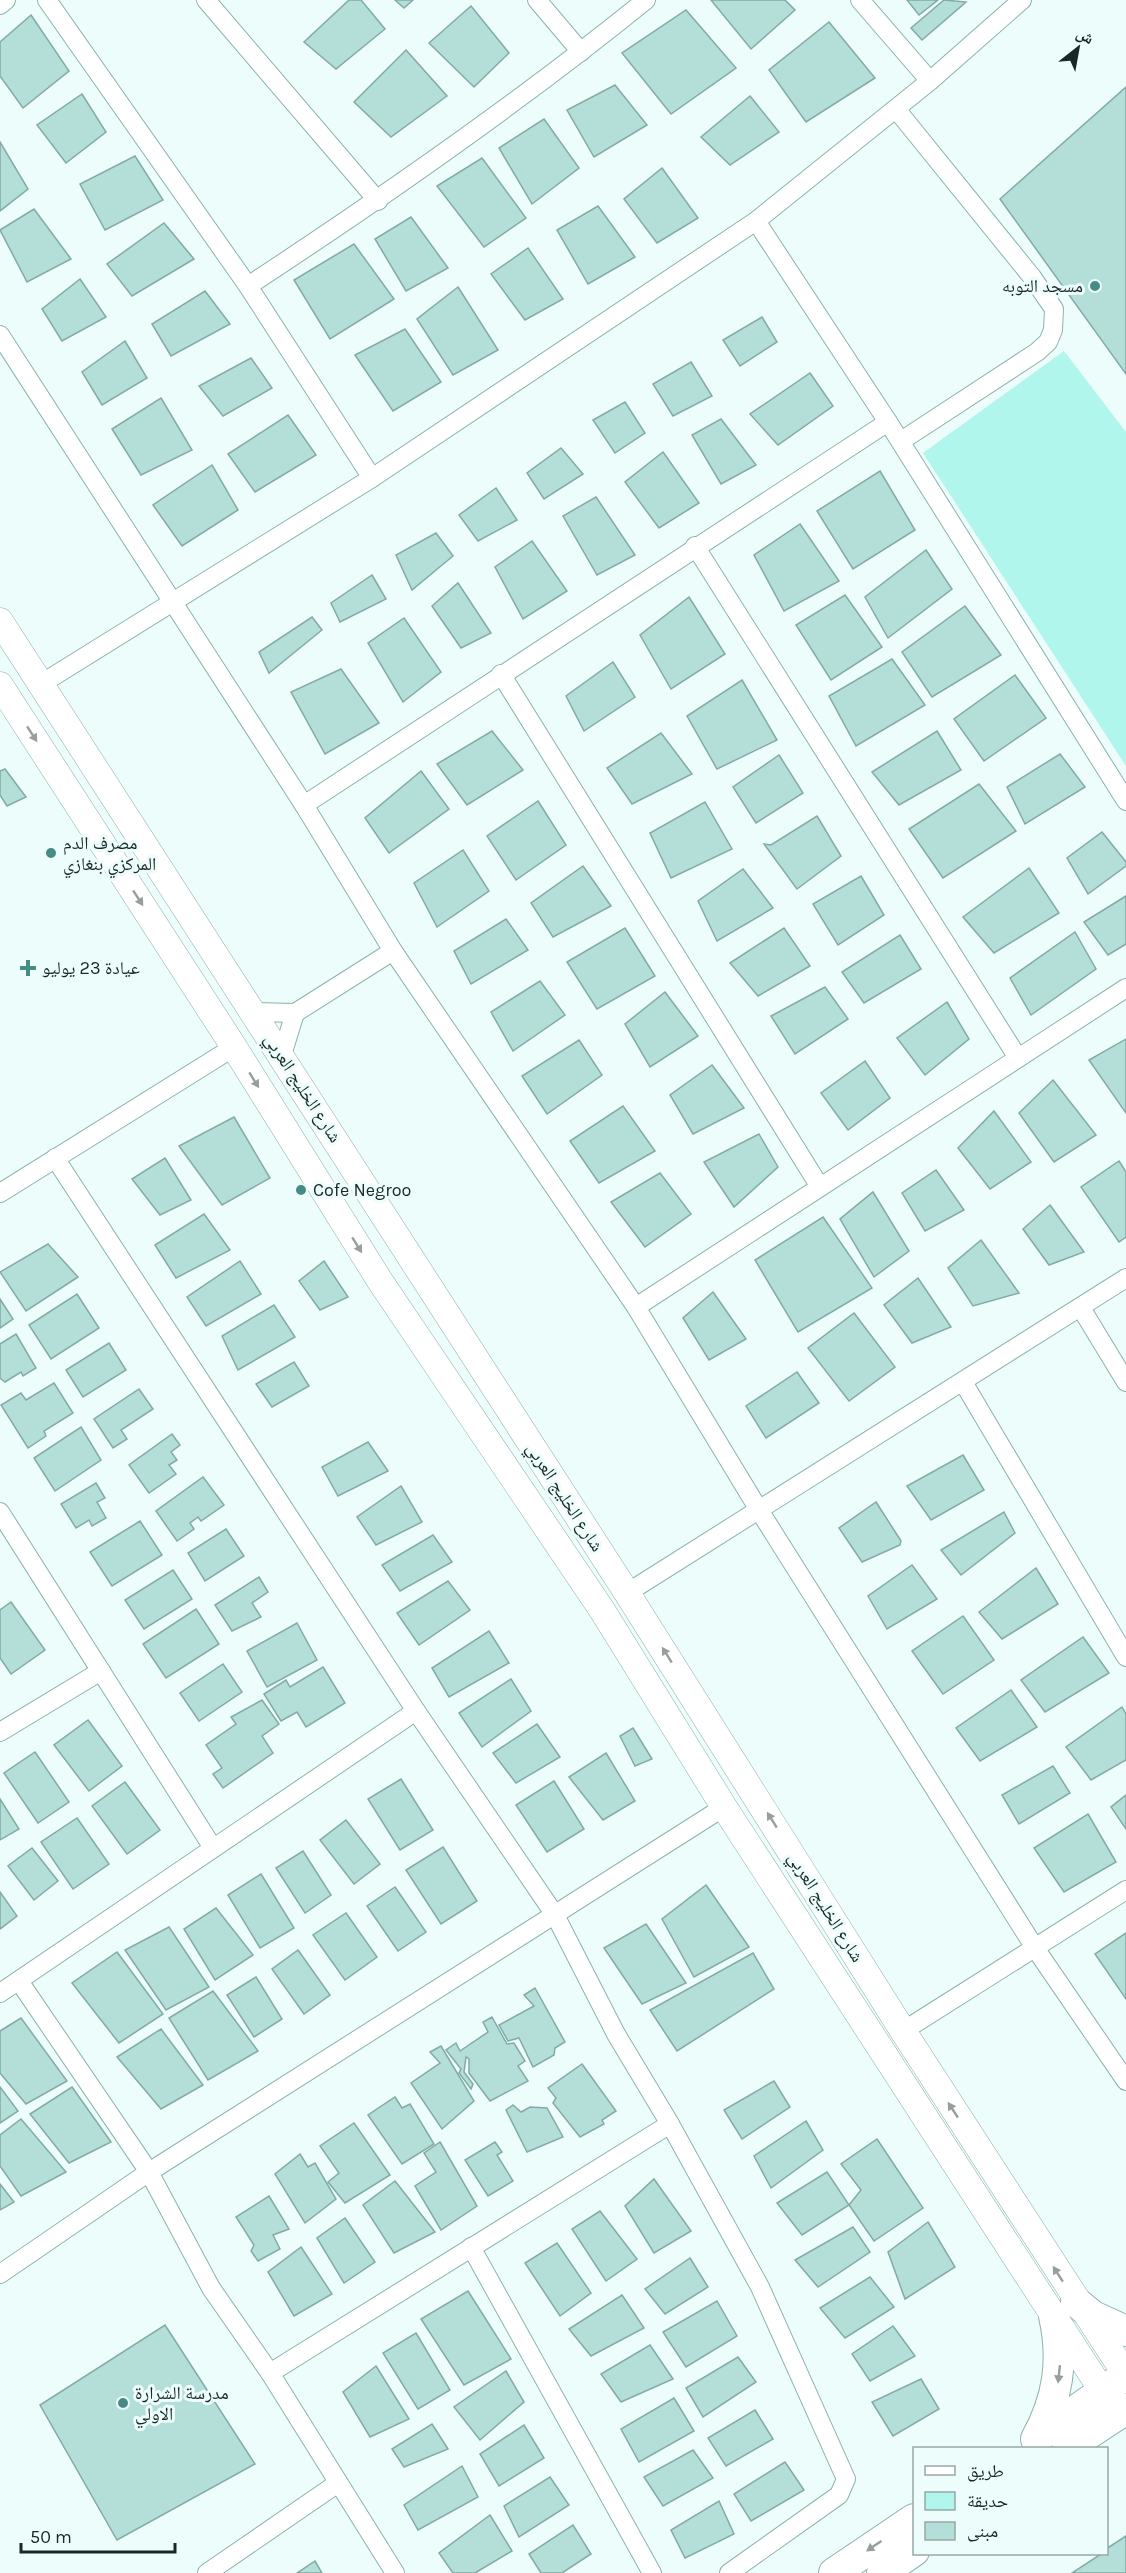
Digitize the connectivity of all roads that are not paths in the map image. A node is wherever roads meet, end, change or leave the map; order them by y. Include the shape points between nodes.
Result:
1 (6, 0) edge
2 (47, 0) edge
3 (206, 0) edge
4 (537, 0) edge
5 (646, 0) edge
6 (860, 0) edge
7 (1022, 0) edge
8 (0, 5) edge
9 (581, 52) junction
10 (930, 81) junction
11 (896, 109) junction
12 (378, 201) junction
13 (756, 221) junction
14 (248, 286) junction
15 (0, 335) edge
16 (888, 422) junction
17 (901, 441) junction
18 (372, 478) junction
19 (696, 546) junction
20 (171, 603) junction
21 (0, 621) edge
22 (501, 674) junction
23 (41, 684) junction
24 (0, 685) edge
25 (1126, 801) edge
26 (304, 805) junction
27 (393, 951) junction
28 (1126, 988) edge
29 (254, 1012) junction
30 (295, 1013) junction
31 (234, 1047) junction
32 (282, 1055) junction
33 (1018, 1058) junction
34 (55, 1158) junction
35 (820, 1187) junction
36 (0, 1193) edge
37 (414, 1262) junction
38 (1126, 1278) edge
39 (380, 1281) junction
40 (636, 1307) junction
41 (1081, 1308) junction
42 (963, 1382) junction
43 (1126, 1382) edge
44 (759, 1510) junction
45 (0, 1512) edge
46 (627, 1593) junction
47 (1126, 1657) edge
48 (101, 1671) junction
49 (416, 1711) junction
50 (0, 1732) edge
51 (724, 1807) junction
52 (213, 1848) junction
53 (1126, 1890) edge
54 (555, 1915) junction
55 (1035, 1948) junction
56 (19, 1981) junction
57 (0, 1993) edge
58 (903, 2031) junction
59 (1126, 2081) edge
60 (670, 2124) junction
61 (149, 2172) junction
62 (471, 2247) junction
63 (0, 2274) edge
64 (1065, 2309) junction
65 (1126, 2331) edge
66 (270, 2373) junction
67 (1120, 2388) edge
68 (1029, 2444) edge
69 (1068, 2447) edge
70 (338, 2483) junction
71 (913, 2520) edge
72 (913, 2552) edge
73 (207, 2573) edge
74 (395, 2573) edge
75 (652, 2573) edge
76 (729, 2573) edge
77 (834, 2573) edge
78 (882, 2573) edge

1 - 8 street
2 - 14 street
3 - 12 street
4 - 9 street
5 - 9 street
6 - 10 street
7 - 10 street
9 - 12 street
10 - 11 street
11 - 13 street
11 - 17 street via 1054,309 1048,342 1037,352
12 - 14 street
13 - 16 street
13 - 18 street
14 - 18 street
15 - 20 street
16 - 17 street
16 - 19 street
17 - 25 street
18 - 20 street
19 - 22 street
19 - 33 street
20 - 23 street
20 - 26 street
21 - 23 main road, شارع الخليج العربي
22 - 26 street
22 - 35 street
23 - 29 main road, شارع الخليج العربي
24 -> 31 main road, شارع الخليج العربي
26 - 27 street
27 - 30 street
27 - 40 street
28 - 33 street
29 - 30 street
29 - 32 main road, شارع الخليج العربي
30 - 32 street
31 - 34 street
31 -> 39 main road, شارع الخليج العربي
32 - 37 main road, شارع الخليج العربي
33 - 35 street
34 - 36 street
34 - 49 street
35 - 40 street
37 - 39 main road
37 - 46 main road, شارع الخليج العربي
38 - 41 street
39 - 51 main road, شارع الخليج العربي via 602,1610
40 - 44 street
41 - 42 street
41 - 43 street
42 - 44 street
42 - 47 street
44 - 46 street
44 - 55 street
45 - 48 street
58 -> 46 main road, شارع الخليج العربي
48 - 50 street
48 - 52 street
49 - 52 street
49 - 54 street
51 - 54 street
51 - 64 main road, شارع الخليج العربي
52 - 56 street
53 - 55 street
54 - 60 street via 616,2034
54 - 61 street
55 - 58 street
55 - 59 street
56 - 57 street
56 - 61 street
64 -> 58 main road, شارع الخليج العربي
60 - 62 street
60 - 76 street via 771,2310 846,2479 839,2495
61 - 63 street
61 - 66 street via 211,2288
62 - 66 street
62 - 75 street
64 - 65 main road
64 - 67 main road, شارع الخليج العربي
64 -> 68 main road via 1059,2337 1059,2379 1046,2420
66 - 70 street
67 - 68 main road
67 - 69 main road
70 - 73 street
70 - 74 street
71 -> 77 main road
72 - 78 main road

